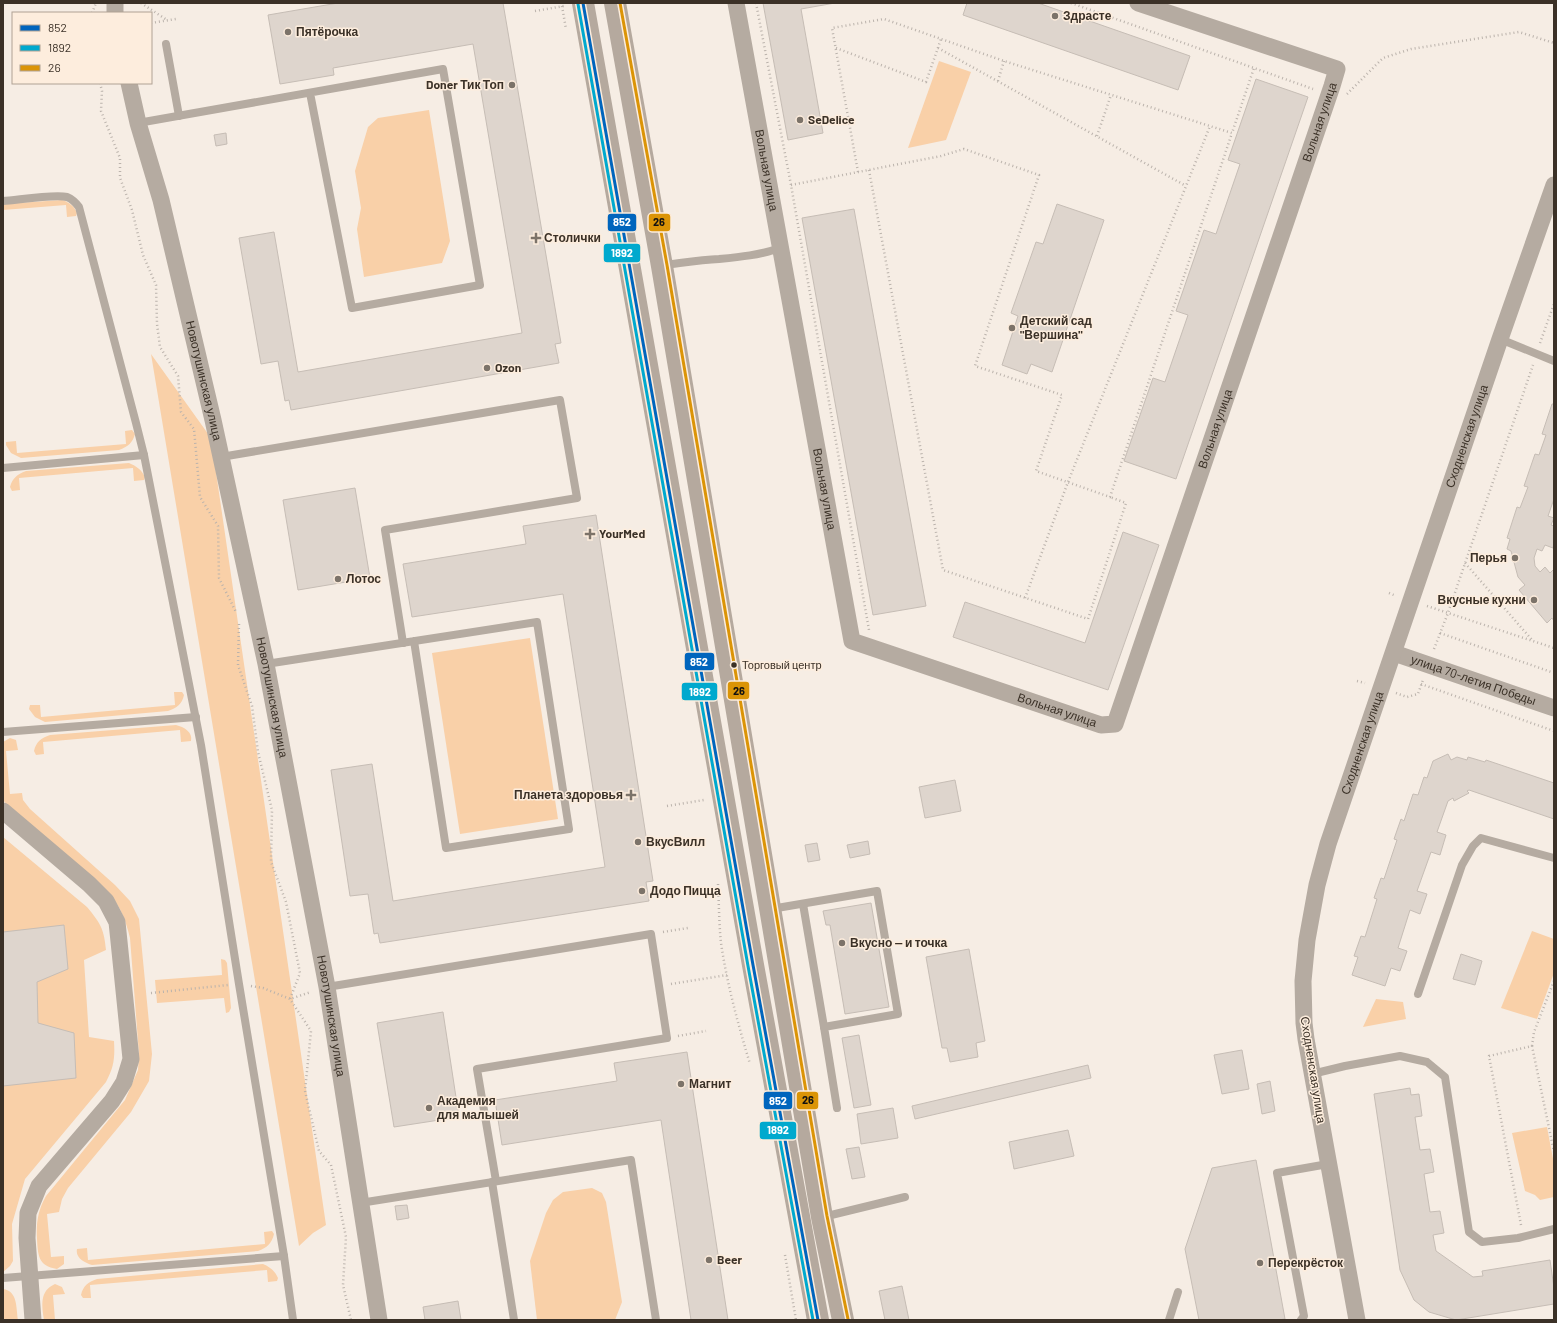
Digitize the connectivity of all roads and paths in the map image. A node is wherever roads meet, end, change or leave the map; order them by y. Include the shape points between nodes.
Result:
1 (141, 3) edge
2 (616, 3) edge
3 (736, 3) edge
4 (756, 3) edge
5 (1138, 3) edge
6 (575, 4) edge
7 (535, 12) dead end
8 (176, 19) dead end
9 (167, 20) junction
10 (152, 23) edge
11 (941, 39) junction
12 (166, 44) dead end
13 (836, 48) junction
14 (938, 48) junction
15 (1004, 61) junction
16 (1254, 68) dead end
17 (998, 81) junction
18 (100, 84) edge
19 (129, 84) edge
20 (310, 93) junction
21 (1111, 95) junction
22 (178, 116) junction
23 (138, 123) junction
24 (1210, 126) junction
25 (1232, 133) junction
26 (1097, 136) junction
27 (869, 170) junction
28 (858, 172) junction
29 (791, 185) junction
30 (1554, 185) edge
31 (1186, 186) junction
32 (3, 201) edge
33 (780, 248) junction
34 (662, 266) junction
35 (1554, 304) edge
36 (1500, 339) junction
37 (1536, 354) junction
38 (1554, 361) edge
39 (144, 455) junction
40 (221, 457) junction
41 (3, 468) edge
42 (1068, 482) junction
43 (1110, 497) junction
44 (1465, 562) junction
45 (1388, 593) dead end
46 (1025, 598) junction
47 (1412, 601) junction
48 (1448, 613) junction
49 (1440, 633) junction
50 (414, 641) junction
51 (1534, 642) junction
52 (403, 643) junction
53 (872, 648) junction
54 (1554, 648) edge
55 (1394, 653) junction
56 (266, 664) junction
57 (1428, 665) junction
58 (1554, 673) edge
59 (1357, 681) dead end
60 (1421, 684) junction
61 (1382, 689) junction
62 (1554, 708) edge
63 (196, 717) junction
64 (1554, 731) edge
65 (3, 732) edge
66 (710, 799) dead end
67 (667, 806) dead end
68 (3, 811) edge
69 (1554, 858) edge
70 (803, 904) junction
71 (770, 909) junction
72 (688, 928) dead end
73 (651, 934) junction
74 (727, 975) dead end
75 (1554, 981) edge
76 (659, 986) junction
77 (327, 987) junction
78 (1418, 994) dead end
79 (824, 1027) junction
80 (706, 1031) dead end
81 (667, 1038) junction
82 (1532, 1046) junction
83 (1312, 1074) junction
84 (837, 1108) dead end
85 (1554, 1152) edge
86 (1328, 1164) junction
87 (494, 1182) junction
88 (905, 1197) dead end
89 (360, 1203) junction
90 (822, 1217) junction
91 (1554, 1229) edge
92 (1524, 1237) junction
93 (284, 1256) junction
94 (30, 1276) junction
95 (3, 1278) edge
96 (1178, 1292) dead end
97 (33, 1320) edge
98 (293, 1320) edge
99 (351, 1320) edge
100 (379, 1320) edge
101 (514, 1320) edge
102 (656, 1320) edge
103 (818, 1320) edge
104 (843, 1320) edge
105 (1169, 1320) edge
106 (1301, 1320) edge
107 (1357, 1320) edge

1 - 9 path
2 - 34 main road
3 - 33 street, Вольная улица
4 - 29 path
5 - 53 street, Вольная улица via 1337,68 1115,724 1101,725
6 - 7 path
6 - 103 main road
8 - 9 path
9 - 10 path
11 - 13 path via 884,18 832,28
11 - 14 path
11 - 15 path
12 - 22 lane
13 - 14 path via 926,82
13 - 28 path
14 - 17 path
15 - 17 path
15 - 21 path
16 - 25 path
17 - 26 path
18 - 99 path via 101,111 120,158 120,178 132,210 143,255 156,285 160,347 178,376 181,412 194,429 200,497 218,526 219,578 239,617 238,665 252,706 258,752 272,810 271,862 286,902 300,973 290,999 311,1031 305,1091 319,1151 331,1165 346,1237 343,1285
19 - 23 street, Новотушинская улица
20 - 20 lane via 443,70 480,285 352,308
20 - 22 lane
21 - 24 path
21 - 26 path
22 - 23 lane
23 - 40 street, Новотушинская улица via 161,200
24 - 25 path
24 - 31 path
25 - 43 path
26 - 31 path
27 - 28 path
27 - 42 path via 964,149 1039,175 975,366 1062,395 1036,471
27 - 46 path via 943,570
28 - 29 path
29 - 53 path
30 - 36 street, Сходненская улица
31 - 42 path
32 - 39 lane via 57,197 68,198 79,207
33 - 34 lane via 737,258 718,258
33 - 53 street, Вольная улица via 852,641
34 - 71 main road
35 - 37 path
36 - 37 lane
36 - 47 street, Сходненская улица
37 - 38 lane
37 - 44 path
39 - 41 lane
39 - 63 lane
40 - 52 lane via 560,400 577,498 385,530
40 - 56 street, Новотушинская улица
42 - 43 path
42 - 46 path
43 - 46 path via 1126,503 1088,619
44 - 48 path
44 - 51 path
45 - 47 path
47 - 48 path
47 - 55 street, Сходненская улица
48 - 49 path
48 - 51 path
49 - 57 path
49 - 58 path
50 - 50 lane via 537,622 569,829 446,848
50 - 52 lane
51 - 54 path
52 - 56 lane
55 - 57 street, улица 70-летия Победы
55 - 61 street, Сходненская улица
56 - 77 street, Новотушинская улица
57 - 60 path
57 - 62 street, улица 70-летия Победы
59 - 61 path
60 - 61 path via 1418,694 1407,697
60 - 64 path
61 - 83 street, Сходненская улица via 1328,844 1315,893 1303,981 1305,1027
63 - 65 lane
63 - 93 lane
66 - 67 path
68 - 94 street via 89,884 106,901 117,922 131,1059 124,1082 112,1101 39,1186 28,1213
69 - 78 lane via 1481,838 1473,846 1462,865
70 - 71 lane
70 - 79 lane
70 - 79 lane via 877,891 898,1014
71 - 90 main road
72 - 73 path
73 - 76 lane
73 - 77 lane
74 - 76 path
75 - 82 path via 1534,1032
76 - 81 lane
77 - 89 street, Новотушинская улица
79 - 84 lane
80 - 81 path
81 - 87 lane via 477,1069
82 - 85 path
82 - 92 path via 1489,1056
83 - 86 street, Сходненская улица
83 - 92 lane via 1400,1056 1427,1062 1445,1078 1469,1232 1482,1242
86 - 106 lane via 1277,1173 1304,1316
86 - 107 street, Сходненская улица
87 - 89 lane
87 - 101 lane
87 - 102 lane via 630,1160
88 - 90 lane
89 - 100 street, Новотушинская улица
90 - 104 main road
91 - 92 lane
93 - 94 lane
93 - 98 lane
94 - 95 lane
94 - 97 street
96 - 105 lane

